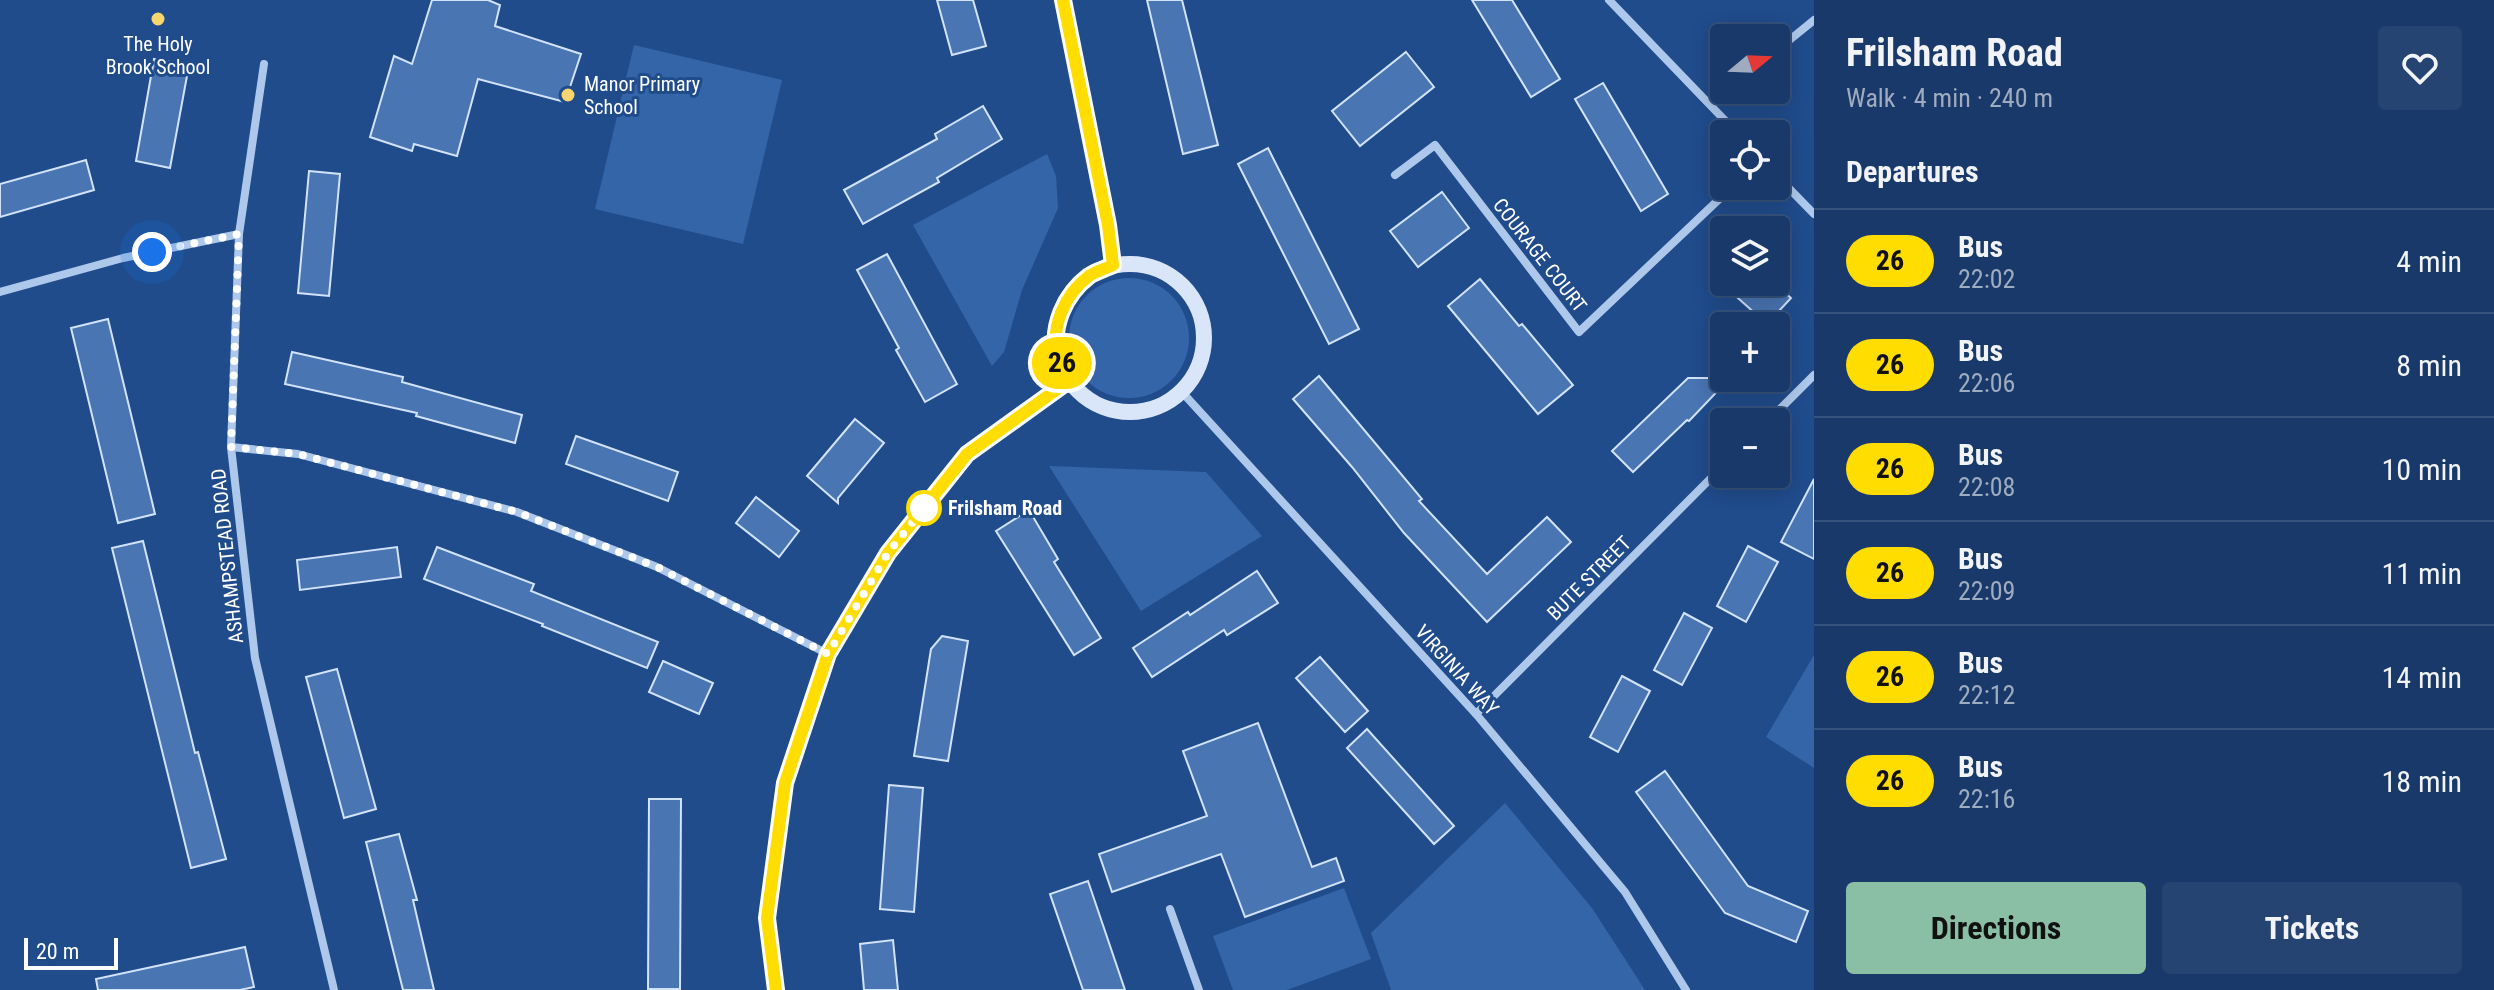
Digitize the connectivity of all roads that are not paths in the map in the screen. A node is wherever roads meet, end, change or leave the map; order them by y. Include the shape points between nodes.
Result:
1 (1063, 0) edge
2 (1609, 0) edge
3 (1814, 20) edge
4 (1790, 40) edge
5 (264, 64) dead end
6 (1711, 105) joint
7 (1725, 120) edge
8 (1395, 175) dead end
9 (1790, 189) edge
10 (1718, 200) edge
11 (1814, 214) edge
12 (239, 234) junction
13 (1113, 265) junction
14 (0, 292) edge
15 (1814, 375) edge
16 (1070, 380) junction
17 (1181, 391) junction
18 (1781, 408) edge
19 (231, 447) junction
20 (1710, 479) edge
21 (828, 654) junction
22 (1476, 714) junction
23 (1170, 909) dead end
24 (334, 990) edge
25 (776, 990) edge
26 (1199, 990) edge
27 (1686, 990) edge

1 - 13 street
2 - 6 street
3 - 4 street
5 - 12 street, ASHAMPSTEAD ROAD
6 - 7 street
8 - 10 street, COURAGE COURT via 1435,145 1579,332
9 - 11 street
12 - 14 street via 123,258
12 - 19 street, ASHAMPSTEAD ROAD
13 - 16 street via 1091,275 1063,308 1056,333 1058,357
13 - 17 street via 1139,264 1165,272 1194,300 1204,347 1197,372
15 - 18 street
16 - 17 street via 1085,397 1108,408 1146,410
16 - 21 street via 967,454 888,553
17 - 22 street, VIRGINIA WAY
19 - 21 street via 298,454 517,512 657,567
19 - 24 street, ASHAMPSTEAD ROAD via 255,658
20 - 22 street, BUTE STREET
21 - 25 street via 785,783 767,918
22 - 27 street, VIRGINIA WAY via 1625,892
23 - 26 street

